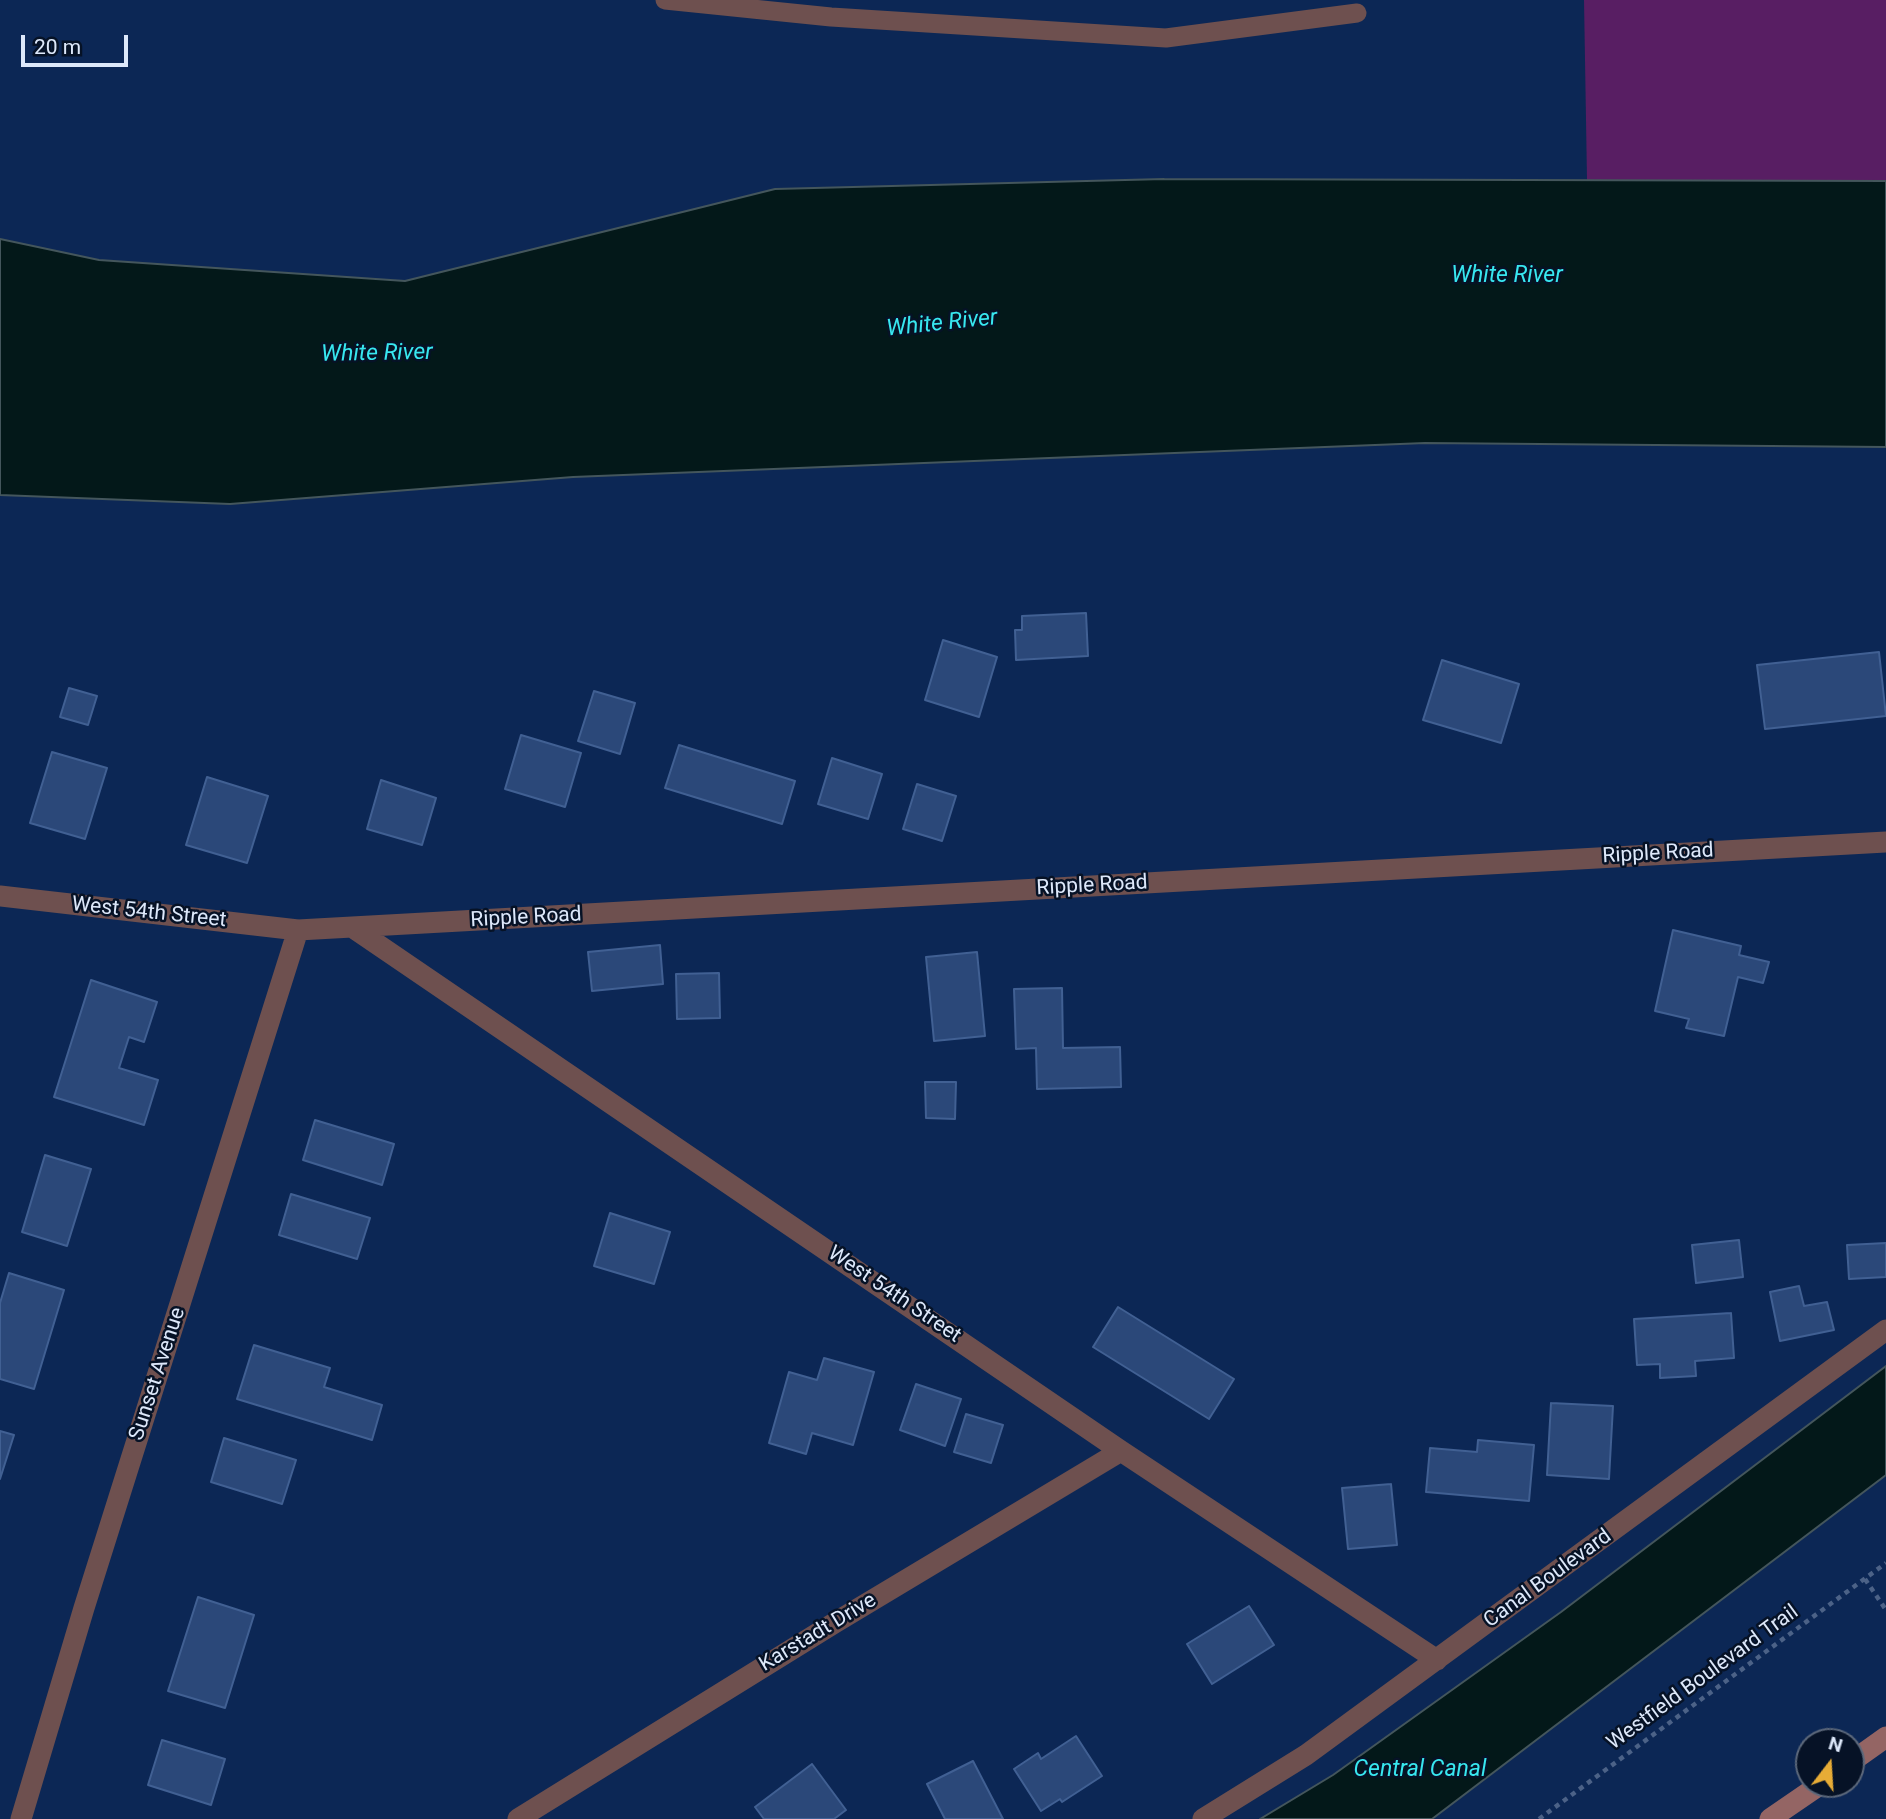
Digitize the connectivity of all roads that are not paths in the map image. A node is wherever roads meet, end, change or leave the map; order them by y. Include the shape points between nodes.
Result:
1 (664, 0) edge
2 (1357, 13) dead end
3 (1886, 842) edge
4 (0, 897) edge
5 (352, 927) junction
6 (298, 930) junction
7 (1886, 1330) edge
8 (1121, 1451) junction
9 (1437, 1660) junction
10 (1886, 1737) edge
11 (1865, 1752) edge
12 (1801, 1798) edge
13 (21, 1819) edge
14 (518, 1819) edge
15 (1203, 1819) edge
16 (1770, 1819) edge

1 - 2 lane via 845,18 1166,38
3 - 5 street, Ripple Road
4 - 6 street, West 54th Street
5 - 6 street, Ripple Road
5 - 8 street, West 54th Street
6 - 13 street, Sunset Avenue
7 - 9 street, Canal Boulevard
8 - 9 street, West 54th Street
8 - 14 street, Karstadt Drive
9 - 15 street, Canal Boulevard via 1306,1755
10 - 11 street
12 - 16 street

